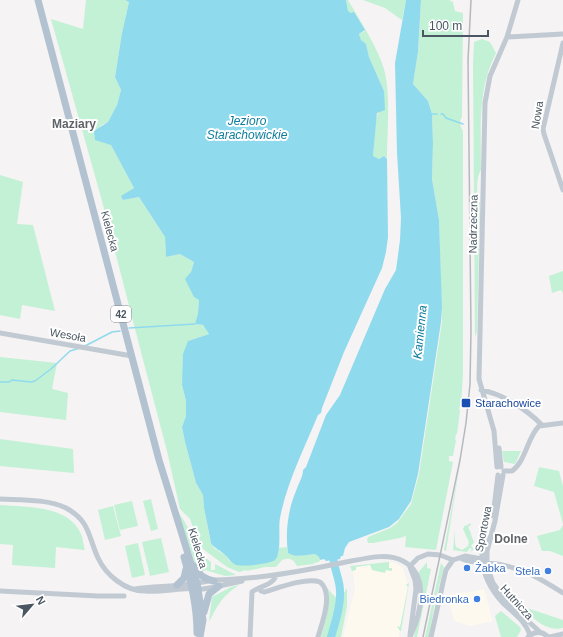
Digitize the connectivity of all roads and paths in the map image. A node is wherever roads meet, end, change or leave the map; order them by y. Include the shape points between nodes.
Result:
1 (38, 0) edge
2 (518, 0) edge
3 (563, 34) edge
4 (507, 37) junction
5 (563, 43) edge
6 (563, 190) edge
7 (0, 333) edge
8 (132, 356) junction
9 (481, 390) junction
10 (563, 423) edge
11 (542, 425) junction
12 (162, 467) junction
13 (499, 467) junction
14 (502, 474) junction
15 (0, 499) edge
16 (188, 552) junction
17 (453, 560) junction
18 (484, 562) junction
19 (186, 564) junction
20 (410, 566) junction
21 (276, 575) junction
22 (216, 583) junction
23 (178, 585) junction
24 (195, 586) junction
25 (260, 588) junction
26 (135, 589) junction
27 (0, 591) edge
28 (563, 593) edge
29 (124, 596) dead end
30 (505, 602) junction
31 (203, 620) junction
32 (540, 632) junction
33 (563, 634) edge
34 (548, 636) edge
35 (197, 637) edge
36 (200, 637) edge
37 (250, 637) edge
38 (318, 637) edge
39 (410, 637) edge
40 (431, 637) edge
41 (529, 637) edge

1 - 8 main road, Kielecka / 42
2 - 4 street, Nadrzeczna
3 - 4 street
4 - 9 street, Nadrzeczna via 490,76 486,103 479,379
5 - 6 street, Nowa via 543,129
7 - 8 street, Wesoła
8 - 12 main road, Kielecka / 42
9 - 11 street via 525,410
9 - 13 street, Nadrzeczna via 496,428
10 - 11 street
11 - 14 street via 536,430 516,468
12 - 16 main road, Kielecka / 42
12 - 19 main road, Kielecka / 42
13 - 14 street via 503,468
13 - 14 street, Nadrzeczna via 495,472
14 - 18 street, Sportowa via 499,500
14 - 18 street via 492,524 483,549
15 - 26 street via 49,503 68,510 87,528 97,556 105,569 119,582
16 - 22 main road via 199,574
16 - 24 main road, Kielecka / 42
17 - 18 street via 465,556
17 - 20 street via 440,555 426,555 418,558
17 - 40 street via 446,570
18 - 28 street via 525,570
18 - 30 street, Hutnicza via 490,586
19 - 23 main road via 184,577
19 - 24 main road, Kielecka / 42
20 - 21 street via 402,560 390,557 372,557
20 - 39 street via 416,589
21 - 22 street
21 - 25 street via 272,581
22 - 24 street
22 - 31 main road via 208,597
23 - 24 street
23 - 26 street
24 - 26 street via 143,592
24 - 31 main road, 42
24 - 35 main road, 42
25 - 37 street via 252,592
25 - 38 street via 260,591 264,592 308,581 321,582 325,587 326,607
27 - 29 street
30 - 32 street, Hutnicza
30 - 41 street, Hutnicza via 526,625
31 - 36 main road, 42
32 - 34 street, Hutnicza
32 - 41 street via 535,632
33 - 34 street

